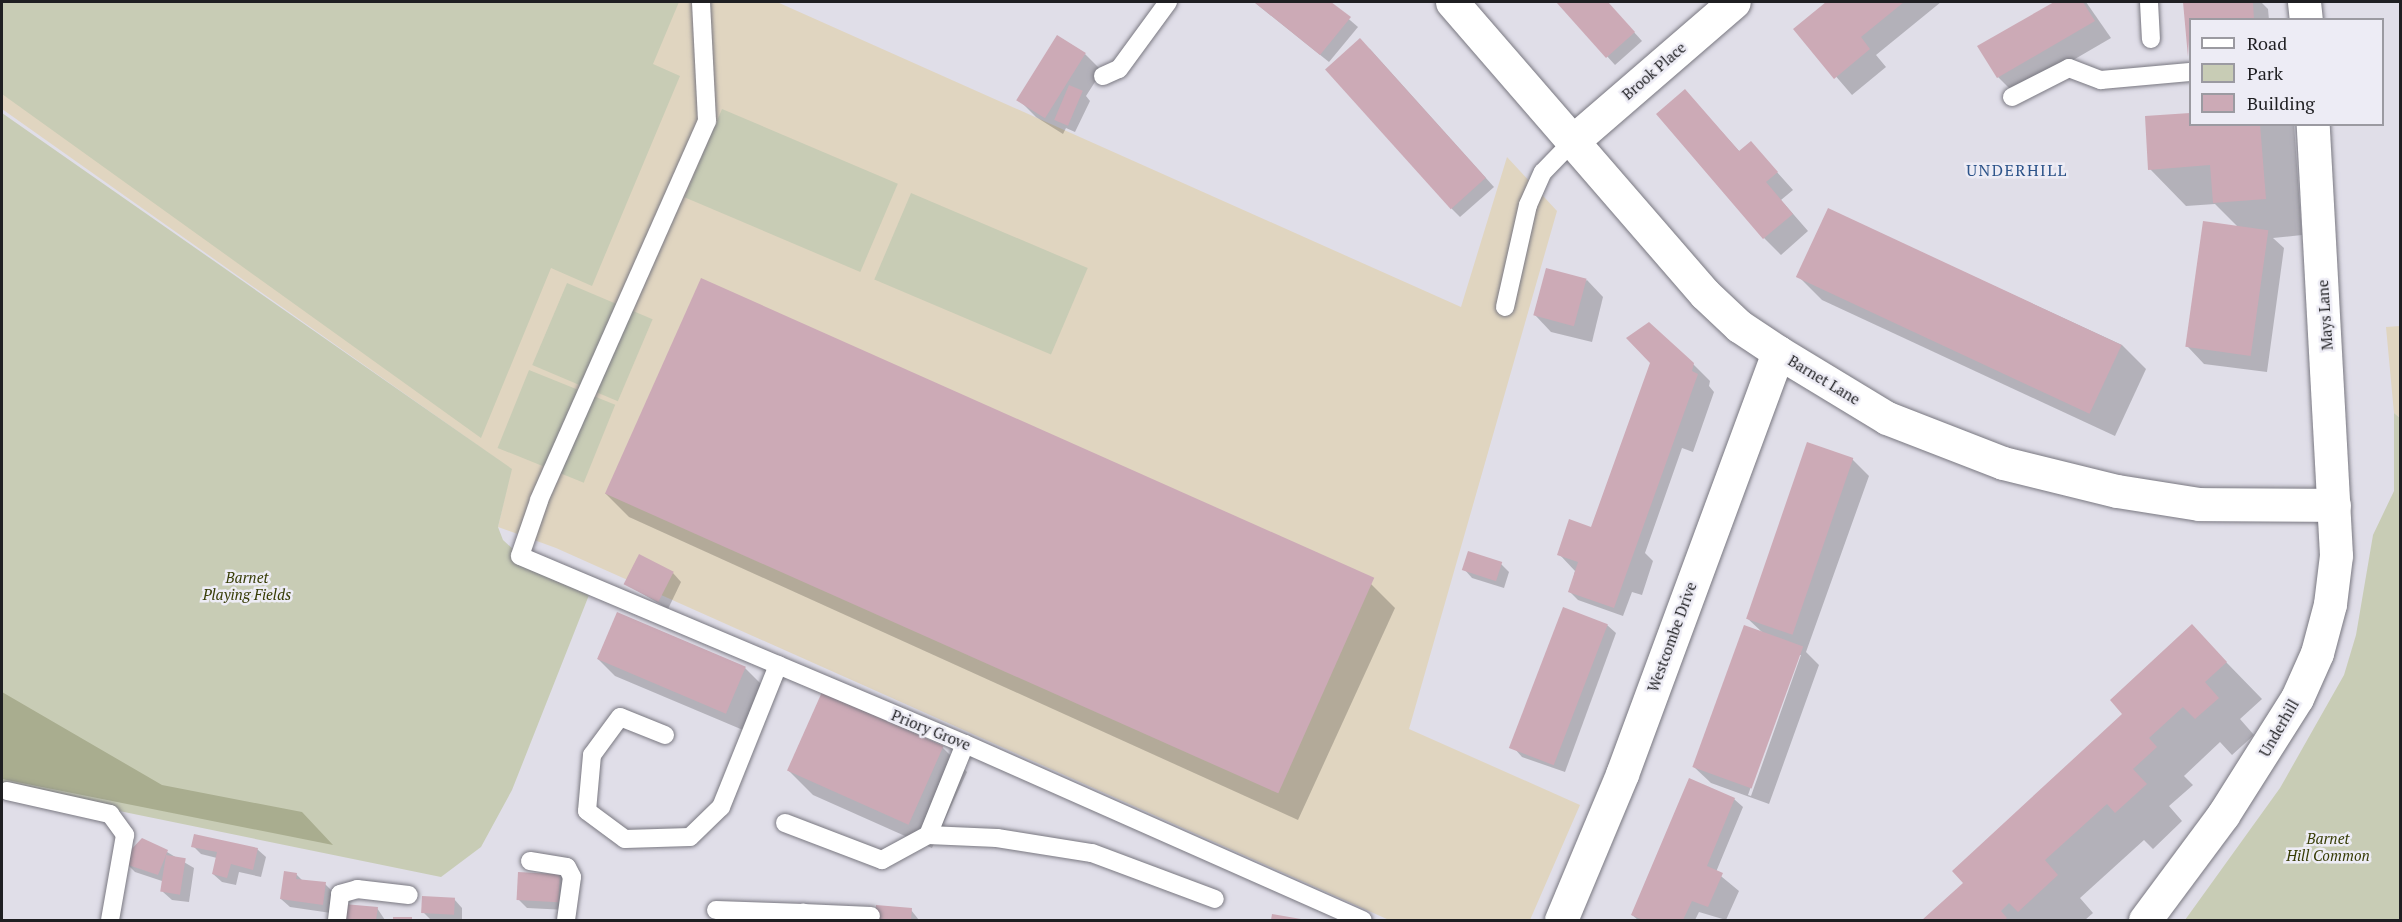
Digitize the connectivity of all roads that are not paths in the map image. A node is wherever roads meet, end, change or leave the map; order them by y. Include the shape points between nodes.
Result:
1 (701, 2) edge
2 (1168, 2) edge
3 (1452, 2) edge
4 (1734, 2) edge
5 (2149, 2) edge
6 (2304, 2) edge
7 (2306, 18) edge
8 (2151, 39) dead end
9 (2189, 72) edge
10 (1103, 76) dead end
11 (2012, 97) dead end
12 (2313, 126) edge
13 (1574, 140) junction
14 (1505, 307) dead end
15 (1778, 352) junction
16 (2334, 505) junction
17 (778, 665) junction
18 (664, 735) dead end
19 (965, 744) junction
20 (7, 790) dead end
21 (785, 823) dead end
22 (928, 835) junction
23 (530, 861) dead end
24 (409, 895) dead end
25 (1215, 899) dead end
26 (717, 910) dead end
27 (871, 916) dead end
28 (801, 917) edge
29 (110, 921) edge
30 (337, 921) edge
31 (566, 921) edge
32 (1363, 921) edge
33 (1562, 921) edge
34 (2145, 921) edge

1 - 17 lane, Priory Grove via 707,121 520,556
2 - 10 lane via 1119,69
3 - 13 street, Barnet Lane
4 - 13 street, Brook Place
5 - 8 lane
6 - 7 street
9 - 11 lane via 2101,80 2069,68
12 - 16 street, Mays Lane
13 - 14 lane via 1543,172 1528,205
13 - 15 street, Barnet Lane via 1705,294 1739,326
15 - 16 street, Barnet Lane via 1887,418 2003,463 2117,491 2199,504
15 - 33 street, Westcombe Drive via 1622,774
16 - 34 street, Underhill via 2336,555 2318,653 2297,698 2223,815
17 - 18 lane via 721,807 690,837 625,839 587,811 592,756 621,717
17 - 19 lane, Priory Grove
19 - 22 lane
19 - 32 lane, Priory Grove
20 - 29 lane via 110,814 125,835
21 - 22 lane via 882,860
22 - 25 lane via 997,838 1092,853
23 - 31 lane via 567,867 572,878
24 - 30 lane via 357,889 340,894
26 - 28 lane
27 - 28 lane

